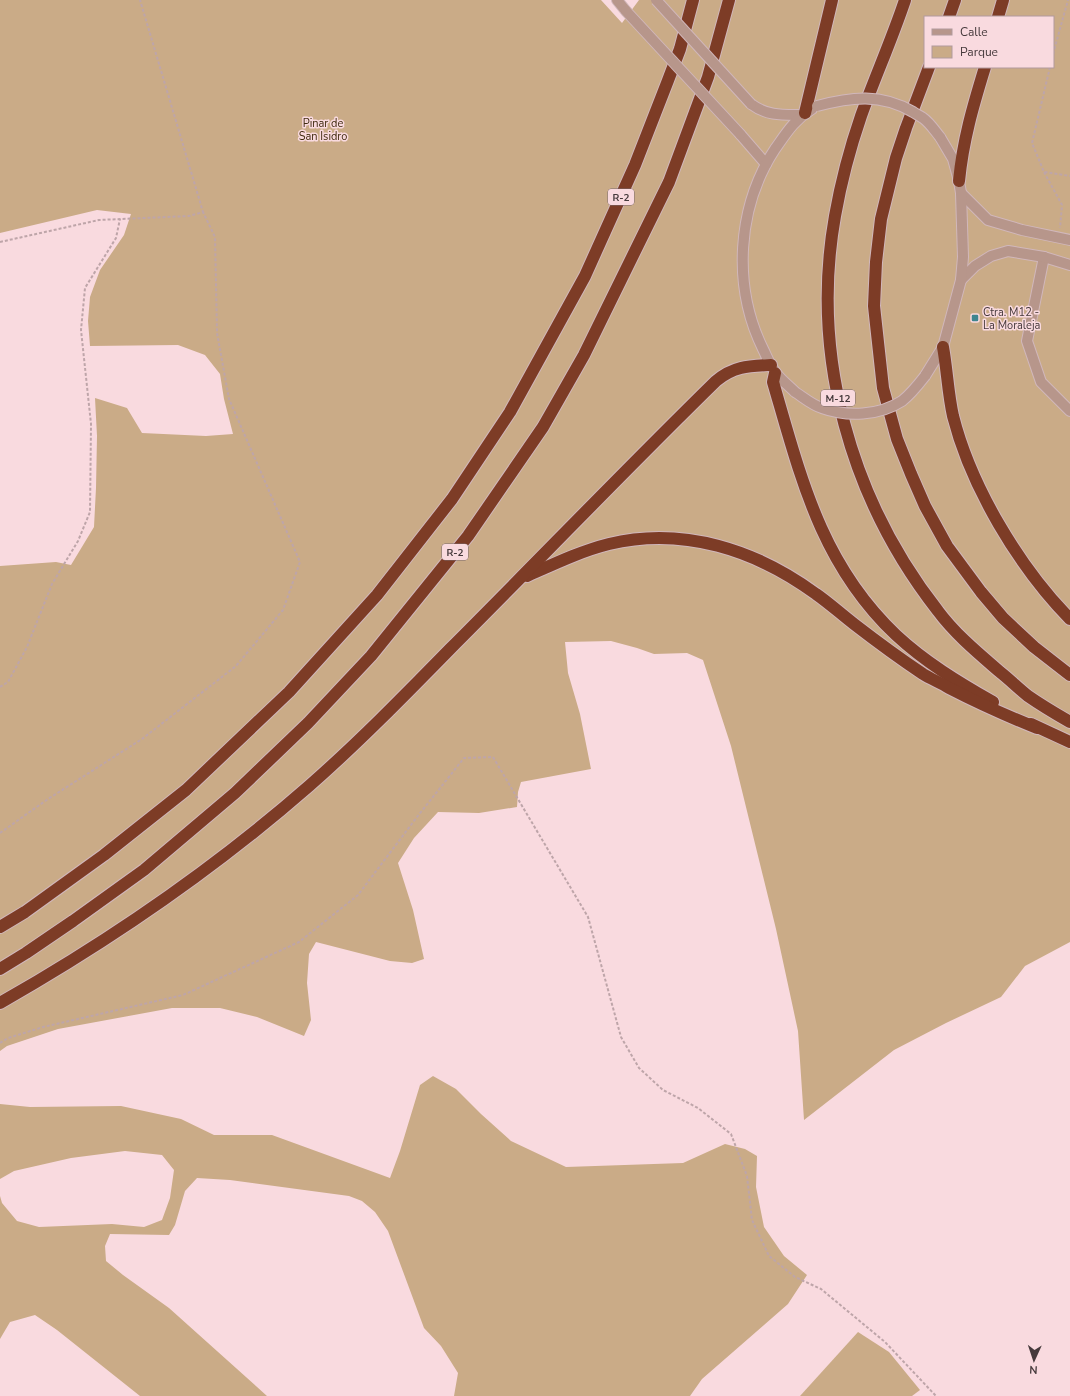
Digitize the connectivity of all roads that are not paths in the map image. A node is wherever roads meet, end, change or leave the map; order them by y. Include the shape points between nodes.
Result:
1 (617, 0) edge
2 (656, 0) edge
3 (690, 0) edge
4 (693, 0) edge
5 (729, 0) edge
6 (832, 0) edge
7 (905, 0) edge
8 (955, 0) edge
9 (1003, 0) edge
10 (949, 16) edge
11 (998, 16) edge
12 (680, 49) junction
13 (930, 68) edge
14 (984, 68) edge
15 (803, 114) junction
16 (766, 164) junction
17 (959, 181) junction
18 (961, 193) junction
19 (1070, 240) edge
20 (1044, 257) junction
21 (1070, 265) edge
22 (961, 280) junction
23 (943, 347) junction
24 (773, 369) junction
25 (1070, 411) edge
26 (521, 579) junction
27 (1070, 619) edge
28 (1070, 675) edge
29 (1070, 722) edge
30 (1037, 728) junction
31 (1070, 742) edge
32 (0, 927) edge
33 (0, 969) edge
34 (0, 1003) edge

1 - 16 street, bridge
2 - 15 street, bridge via 760,111 778,115
3 - 12 highway
4 - 12 highway, R-2
5 - 33 highway, R-2 via 708,77 665,189 580,362 543,427 468,536 371,656 308,723 235,793 144,870
6 - 15 highway
7 - 29 highway, M-12 via 861,116 846,164 835,217 828,292 834,381 860,476 882,523 910,572 939,612 975,651 1028,696
8 - 10 highway
9 - 11 highway
12 - 32 highway, R-2 via 635,165 585,276 510,412 452,499 377,595 289,692 186,790 104,855
13 - 28 highway via 899,151 881,219 874,306 883,388 897,439 911,474 947,546 1002,618
14 - 17 highway via 962,153
15 - 16 street via 788,128
15 - 17 street, bridge via 817,106 858,98 900,104 923,118 940,137 952,158
16 - 24 street via 747,214 743,248 743,284 754,332
17 - 18 street
18 - 19 street via 988,220
18 - 22 street via 964,257
20 - 21 street
20 - 22 street via 1008,251 991,256 975,266
20 - 25 street via 1027,341 1041,382
22 - 23 street
23 - 24 street, bridge via 911,393 903,400 876,412 856,414 820,408 795,392
23 - 27 highway via 953,414 971,469 1020,559
24 - 26 highway via 751,366 736,369 716,381
24 - 30 highway via 773,382 812,509 832,551 857,592 896,635 923,657 951,678
26 - 30 highway via 583,552 626,541 664,538 700,541 720,546 749,555 788,575 924,674 982,705
26 - 34 highway via 380,720 268,820 124,927 74,960
30 - 31 highway

